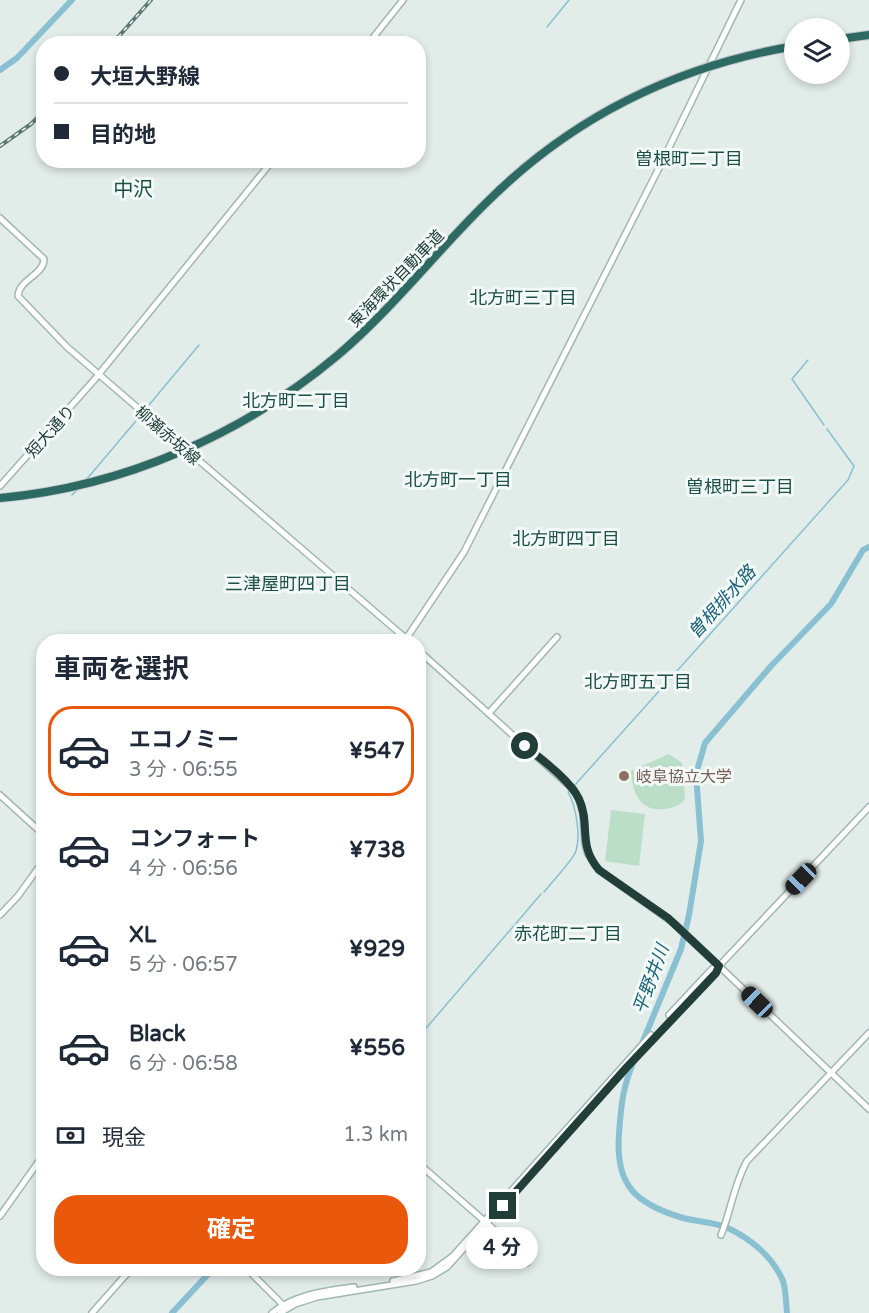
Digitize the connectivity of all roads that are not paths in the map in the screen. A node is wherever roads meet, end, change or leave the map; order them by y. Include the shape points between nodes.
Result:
1 (403, 0) edge
2 (741, 0) edge
3 (869, 35) edge
4 (374, 36) edge
5 (850, 38) edge
6 (784, 48) edge
7 (267, 168) edge
8 (0, 218) edge
9 (99, 375) junction
10 (0, 486) edge
11 (0, 498) edge
12 (399, 634) edge
13 (411, 634) edge
14 (557, 637) dead end
15 (426, 657) edge
16 (489, 713) junction
17 (0, 795) edge
18 (869, 807) edge
19 (36, 828) edge
20 (36, 871) edge
21 (0, 915) edge
22 (719, 966) junction
23 (869, 1032) edge
24 (831, 1073) junction
25 (869, 1109) edge
26 (36, 1165) edge
27 (426, 1170) edge
28 (0, 1216) edge
29 (486, 1222) junction
30 (721, 1235) dead end
31 (527, 1263) dead end
32 (125, 1276) edge
33 (254, 1276) edge
34 (285, 1307) junction
35 (92, 1313) edge
36 (272, 1313) edge
37 (280, 1313) edge

1 - 4 main road
2 - 13 main road via 464,552
3 - 5 highway
6 - 11 highway, 東海環状自動車道, bridge via 683,75 629,98 564,137 507,183 338,355 288,393 239,423 169,456 122,472 72,486
7 - 9 main road, 短大通り
8 - 9 main road, 柳瀬赤坂線 via 44,259 43,266 20,287 18,296
9 - 10 main road, 短大通り
9 - 12 main road, 柳瀬赤坂線
14 - 16 main road
15 - 16 main road
16 - 22 main road via 574,790 583,813 588,854 599,870 675,924
17 - 19 main road
18 - 22 main road
20 - 21 main road
22 - 24 main road
22 - 29 main road
23 - 24 main road
24 - 25 main road
24 - 30 main road via 747,1161
26 - 28 main road
27 - 29 main road
29 - 31 main road
29 - 34 main road via 456,1260 432,1276 317,1297
32 - 35 main road
33 - 34 main road
34 - 36 main road
34 - 37 main road

